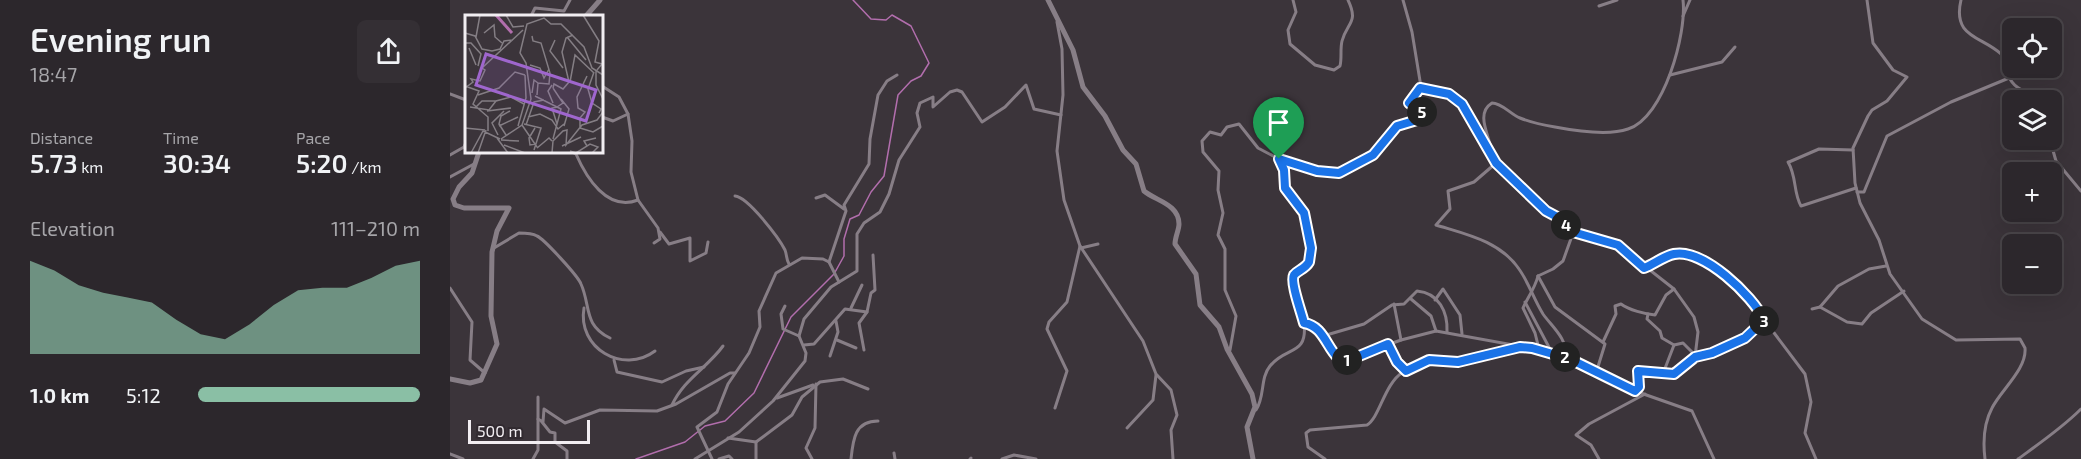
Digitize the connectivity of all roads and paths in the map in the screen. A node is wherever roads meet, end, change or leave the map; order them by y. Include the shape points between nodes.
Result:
1 (570, 0) edge
2 (600, 0) edge
3 (1048, 0) edge
4 (1293, 0) edge
5 (1348, 0) edge
6 (1403, 0) edge
7 (1617, 0) edge
8 (1683, 0) edge
9 (1690, 0) edge
10 (1867, 0) edge
11 (1961, 0) edge
12 (1599, 6) dead end
13 (532, 15) edge
14 (587, 15) edge
15 (1682, 18) junction
16 (1056, 20) junction
17 (1735, 47) dead end
18 (2002, 54) edge
19 (897, 75) dead end
20 (1671, 75) junction
21 (2009, 78) joint
22 (603, 87) edge
23 (1420, 88) junction
24 (2021, 90) edge
25 (450, 93) edge
26 (465, 100) edge
27 (628, 114) junction
28 (1061, 115) junction
29 (603, 117) edge
30 (465, 144) edge
31 (1853, 150) junction
32 (2053, 150) edge
33 (479, 153) edge
34 (574, 153) edge
35 (450, 155) edge
36 (1492, 156) junction
37 (1279, 159) junction
38 (475, 163) junction
39 (1496, 163) junction
40 (450, 177) edge
41 (1857, 190) junction
42 (2081, 191) edge
43 (735, 196) dead end
44 (816, 198) dead end
45 (638, 200) junction
46 (844, 208) junction
47 (660, 232) junction
48 (1573, 232) junction
49 (708, 242) dead end
50 (654, 243) dead end
51 (1098, 244) dead end
52 (1080, 247) junction
53 (493, 248) junction
54 (873, 255) dead end
55 (828, 262) junction
56 (789, 264) junction
57 (1886, 266) junction
58 (1644, 268) junction
59 (1538, 276) junction
60 (839, 282) junction
61 (862, 285) dead end
62 (450, 288) edge
63 (1674, 289) junction
64 (1904, 291) junction
65 (1531, 292) junction
66 (1411, 299) junction
67 (1436, 300) junction
68 (1525, 302) junction
69 (1394, 304) junction
70 (585, 306) junction
71 (784, 306) dead end
72 (1820, 307) junction
73 (851, 308) junction
74 (1812, 309) dead end
75 (867, 312) junction
76 (1648, 314) junction
77 (1764, 320) junction
78 (836, 321) junction
79 (1304, 323) junction
80 (1436, 331) junction
81 (1447, 332) junction
82 (1462, 334) junction
83 (800, 336) junction
84 (1323, 336) junction
85 (610, 339) dead end
86 (837, 340) junction
87 (1401, 340) junction
88 (1604, 342) junction
89 (1388, 344) junction
90 (804, 345) junction
91 (1674, 345) junction
92 (723, 346) dead end
93 (1520, 347) junction
94 (856, 348) dead end
95 (1539, 349) junction
96 (864, 350) dead end
97 (655, 351) dead end
98 (1230, 352) junction
99 (1552, 352) junction
100 (830, 356) dead end
101 (1695, 356) junction
102 (1566, 357) junction
103 (614, 360) junction
104 (704, 367) junction
105 (1406, 371) junction
106 (1664, 371) junction
107 (485, 373) junction
108 (735, 373) junction
109 (1596, 373) junction
110 (1156, 374) junction
111 (450, 379) edge
112 (815, 384) junction
113 (868, 389) dead end
114 (1635, 391) junction
115 (1644, 394) junction
116 (538, 397) dead end
117 (769, 404) junction
118 (672, 406) junction
119 (1055, 408) dead end
120 (2081, 409) edge
121 (1252, 414) junction
122 (538, 418) junction
123 (878, 421) dead end
124 (542, 422) junction
125 (1128, 428) dead end
126 (728, 438) junction
127 (756, 442) junction
128 (707, 452) junction
129 (894, 453) dead end
130 (450, 454) edge
131 (463, 459) edge
132 (533, 459) edge
133 (567, 459) edge
134 (694, 459) edge
135 (712, 459) edge
136 (719, 459) edge
137 (732, 459) edge
138 (756, 459) edge
139 (812, 459) edge
140 (851, 459) edge
141 (895, 459) edge
142 (1002, 459) edge
143 (1036, 459) edge
144 (1173, 459) edge
145 (1253, 459) edge
146 (1325, 459) edge
147 (1599, 459) edge
148 (1714, 459) edge
149 (1816, 459) edge
150 (1985, 459) edge
151 (2018, 459) edge

1 - 13 street via 564,11 535,8
2 - 14 main road
3 - 16 main road
4 - 5 street via 1296,12 1288,30 1290,44 1315,65 1334,70 1340,66 1342,40 1353,23
6 - 23 street
7 - 12 street
8 - 15 street
9 - 15 street
10 - 31 street via 1873,43 1893,70 1907,78 1887,101 1870,112
11 - 18 street via 1959,11 1964,28
15 - 20 street
16 - 28 street via 1062,57
16 - 98 main road via 1076,56 1083,87 1136,164 1144,191 1167,203 1176,215 1179,224 1175,244 1196,274 1200,305 1219,327
17 - 20 street via 1722,62
19 - 46 street via 887,81 878,95 869,164
20 - 36 street via 1650,111 1638,124 1622,131 1555,127 1521,118 1497,103 1490,104 1483,117
21 - 24 street
21 - 41 street via 1951,102 1887,136 1866,188 1863,192
22 - 27 street via 619,97
23 - 36 street via 1449,94 1462,104
23 - 37 street via 1409,103 1427,117 1397,126 1373,155 1347,170 1317,171
25 - 26 street
27 - 29 street via 613,121
27 - 45 street via 630,167
28 - 52 street via 1058,164 1065,206
28 - 60 street via 1034,109 1026,85 1005,107 982,122 961,91 951,91 933,107 933,97 922,102 918,109 919,130 899,160 884,205 857,234 858,268
30 - 35 street
31 - 41 street
31 - 41 street via 1819,149 1788,162 1796,176 1801,206
32 - 42 street via 2056,161
33 - 38 main road
34 - 45 street via 599,190 614,199
36 - 39 street
37 - 79 street via 1285,188 1303,211 1310,243 1309,262 1293,280
37 - 98 street via 1258,148 1239,124 1227,127 1221,135 1210,132 1202,141 1205,155 1219,171 1223,213 1218,235 1225,249 1225,285 1236,318
38 - 40 street
38 - 53 main road via 453,199 464,208 509,208
39 - 48 street
39 - 65 street via 1471,183 1448,191 1450,209 1436,224 1476,236 1499,249 1518,268
41 - 57 street
43 - 56 street via 746,199 779,239
44 - 46 street via 825,195
45 - 47 street
46 - 55 street
47 - 49 street via 669,244 690,238 690,261 705,253
47 - 50 street via 660,239
48 - 58 street via 1618,245
48 - 59 street via 1563,261
51 - 52 street
52 - 110 street via 1143,341
52 - 119 street via 1067,302 1047,329 1067,371
53 - 70 street via 519,232 540,237 576,275
53 - 107 main road via 491,305 497,344
54 - 75 street via 876,289 871,293
55 - 56 street via 805,257
55 - 60 street
56 - 108 street via 772,280 759,311 757,336
57 - 64 street
57 - 72 street via 1869,269 1838,286
58 - 63 street
58 - 77 street via 1672,254 1713,265 1735,281
59 - 65 street
59 - 88 street via 1555,307
60 - 83 street via 807,315
61 - 73 street
62 - 107 street via 472,322 470,360
63 - 76 street via 1655,315
63 - 101 street via 1694,317 1698,332
64 - 72 street via 1874,310 1862,324 1847,322
64 - 150 street via 1922,319 1952,338 2017,339 2024,345 2025,359 1989,415
65 - 68 street
65 - 102 street via 1561,336
66 - 67 street via 1418,291 1427,292
66 - 69 street
66 - 80 street via 1431,316
67 - 81 street via 1447,314
67 - 82 street via 1443,290 1460,315
68 - 95 street via 1523,310
68 - 99 street
69 - 84 street via 1366,323
69 - 87 street
70 - 85 street via 599,331
70 - 103 street via 583,316 588,335
71 - 83 street via 783,329
72 - 74 street
73 - 75 street
73 - 78 street via 845,309
75 - 96 street via 860,323
76 - 88 street via 1623,304 1616,306
76 - 91 street via 1647,319 1662,338
77 - 101 street via 1745,338
77 - 149 street via 1805,374 1811,402 1805,433
78 - 86 street
78 - 90 street via 815,343
79 - 84 street
79 - 121 street via 1305,336 1299,348 1280,357 1268,369 1261,400
80 - 81 street
80 - 87 street
81 - 82 street
82 - 93 street
83 - 90 street
84 - 89 street via 1342,359 1358,357
86 - 94 street
86 - 100 street
87 - 89 street
88 - 109 street
89 - 105 street
90 - 117 street via 805,361
91 - 101 street via 1683,344
91 - 106 street
92 - 104 street
93 - 95 street
93 - 105 street via 1458,362 1426,361
95 - 99 street
97 - 103 street via 639,358
98 - 121 main road via 1252,394
99 - 102 street
101 - 106 street via 1674,374
102 - 109 street
103 - 104 street via 617,372 656,382
104 - 118 street via 685,382
105 - 146 street via 1394,382 1367,425 1306,433 1308,447
106 - 114 street via 1638,371 1639,387
107 - 111 main road via 477,382
108 - 118 street
108 - 128 street via 717,412 697,427
109 - 114 street
110 - 125 street via 1153,400
110 - 144 street via 1168,384 1176,408 1171,430
112 - 113 street via 843,379
112 - 117 street
112 - 127 street via 792,415
112 - 139 street via 815,428 806,447
114 - 115 street
115 - 147 street via 1576,435 1591,445
115 - 148 street via 1692,411
116 - 122 street
117 - 126 street
118 - 124 street via 655,411 600,410 565,423 544,409
120 - 151 street via 2049,439
121 - 145 main road via 1247,427
122 - 124 street
122 - 132 street via 538,450
123 - 140 street via 864,422 860,427
124 - 133 street via 555,433 555,442 567,451
126 - 127 street
126 - 128 street
127 - 138 street
128 - 134 street
128 - 135 street
129 - 141 street
130 - 131 street
136 - 137 street
142 - 143 street via 1014,455

